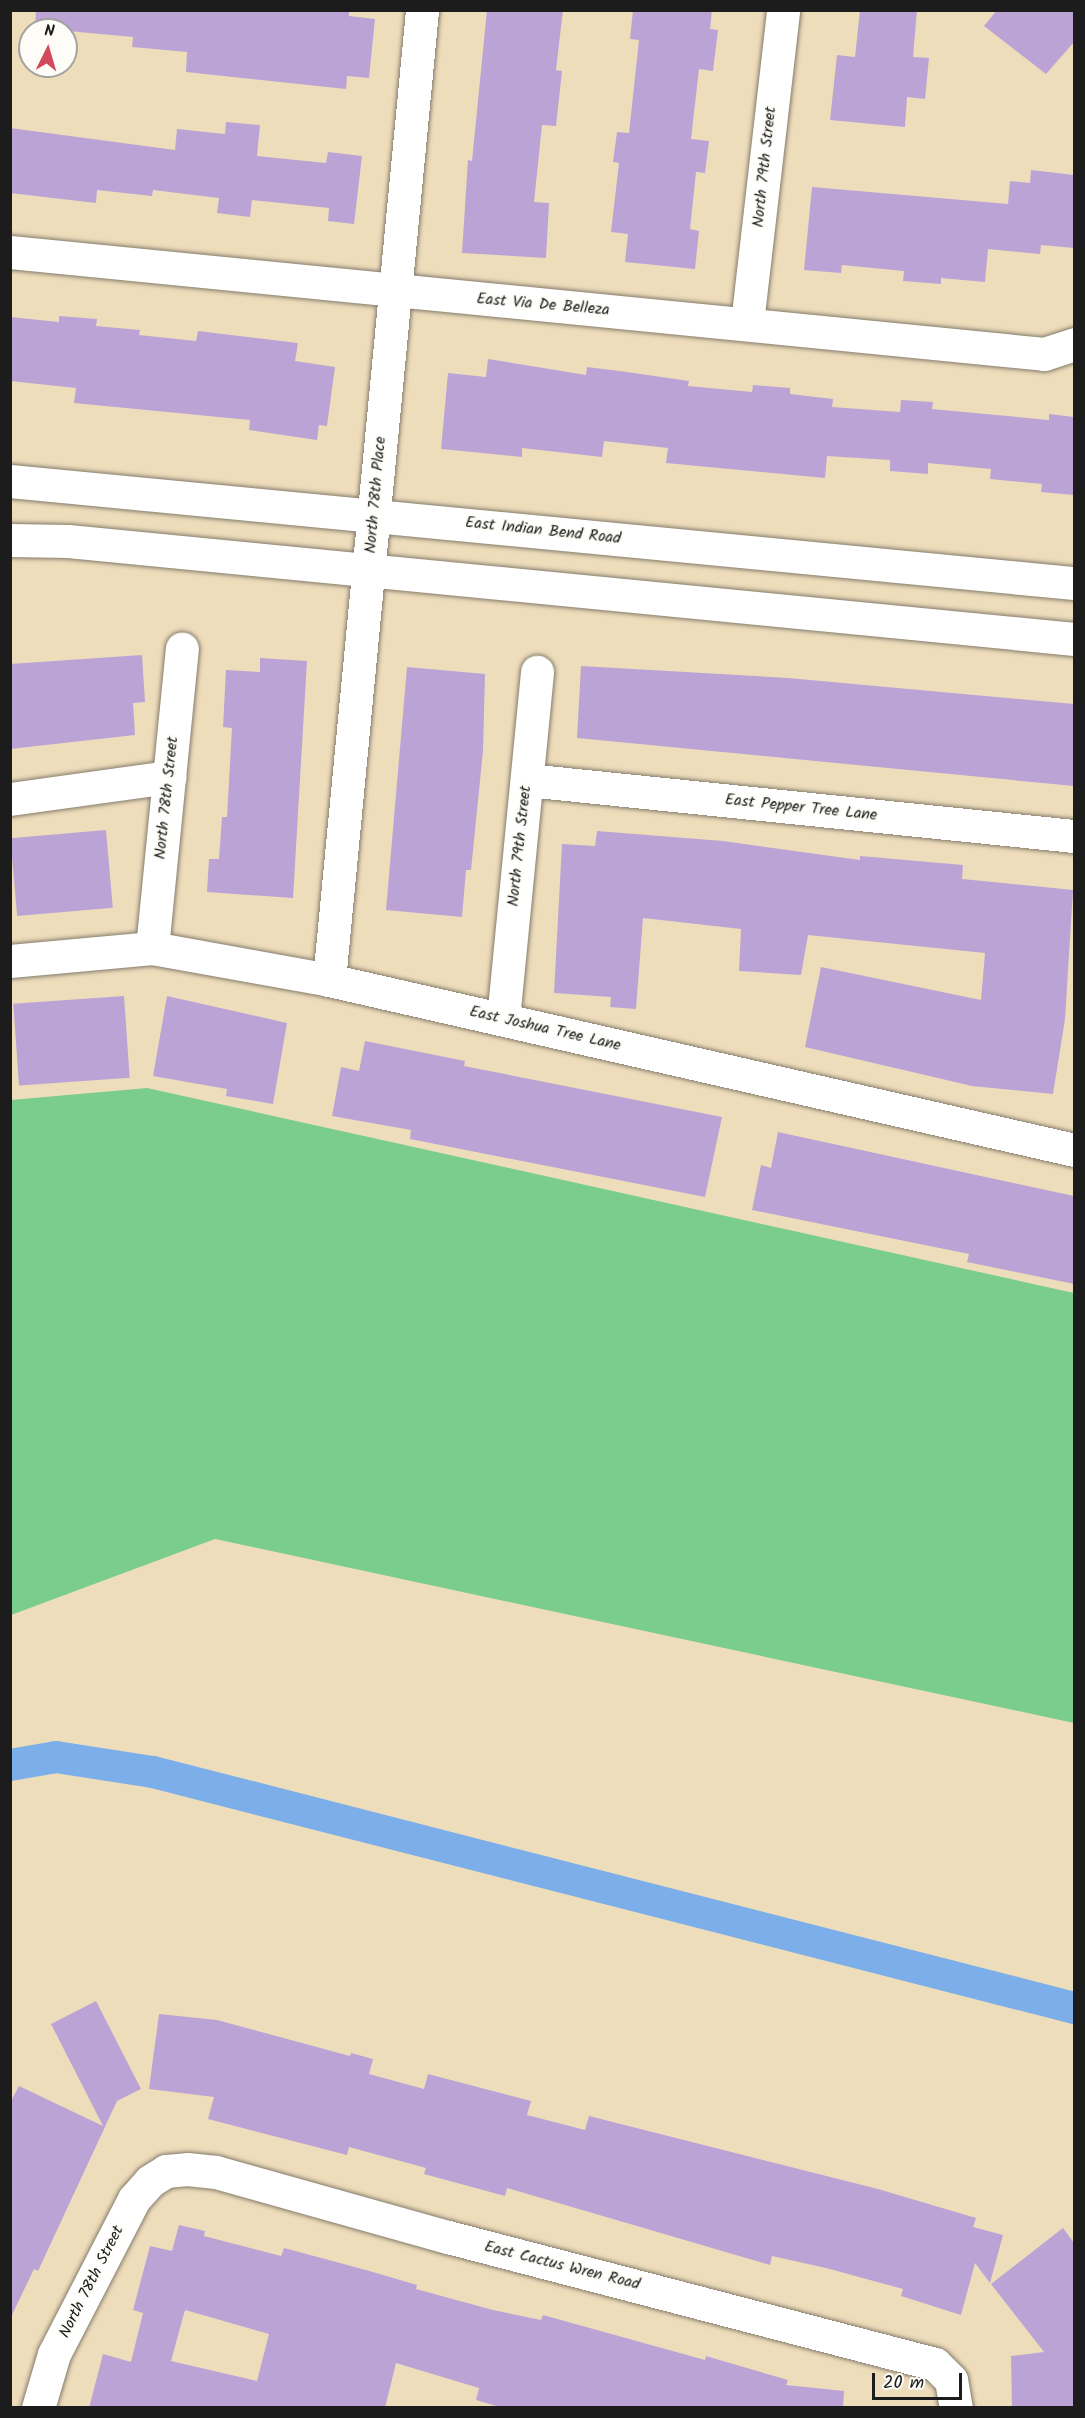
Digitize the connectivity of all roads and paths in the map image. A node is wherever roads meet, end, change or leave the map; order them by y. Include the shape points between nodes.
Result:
1 (422, 10) edge
2 (783, 10) edge
3 (10, 252) edge
4 (395, 292) junction
5 (747, 323) junction
6 (1074, 345) edge
7 (10, 481) edge
8 (374, 514) junction
9 (10, 540) edge
10 (370, 569) junction
11 (1074, 583) edge
12 (1074, 639) edge
13 (182, 649) dead end
14 (537, 672) dead end
15 (169, 777) junction
16 (527, 780) junction
17 (10, 799) edge
18 (1074, 836) edge
19 (152, 948) junction
20 (10, 962) edge
21 (329, 980) junction
22 (503, 1019) junction
23 (1074, 1150) edge
24 (166, 2171) joint
25 (954, 2394) edge
26 (38, 2408) edge

1 - 4 street, North 78th Place
2 - 5 street, North 79th Street
3 - 4 street, East Via De Belleza
4 - 5 street, East Via De Belleza
4 - 8 street, North 78th Place
5 - 6 street, East Via De Belleza via 1044,354
7 - 8 street, East Indian Bend Road
8 - 10 street, North 78th Place
8 - 11 street, East Indian Bend Road
9 - 10 street via 68,541
10 - 12 street
10 - 21 street, North 78th Place
13 - 15 street, North 78th Street
14 - 16 street, North 79th Street
15 - 17 street
15 - 19 street, North 78th Street
16 - 18 street, East Pepper Tree Lane
16 - 22 street, North 79th Street
19 - 20 street, East Joshua Tree Lane
19 - 21 street, East Joshua Tree Lane
21 - 22 street, East Joshua Tree Lane
22 - 23 street, East Joshua Tree Lane
24 - 25 street, East Cactus Wren Road via 216,2172 935,2364
24 - 26 street, North 78th Street via 150,2181 134,2199 54,2354

